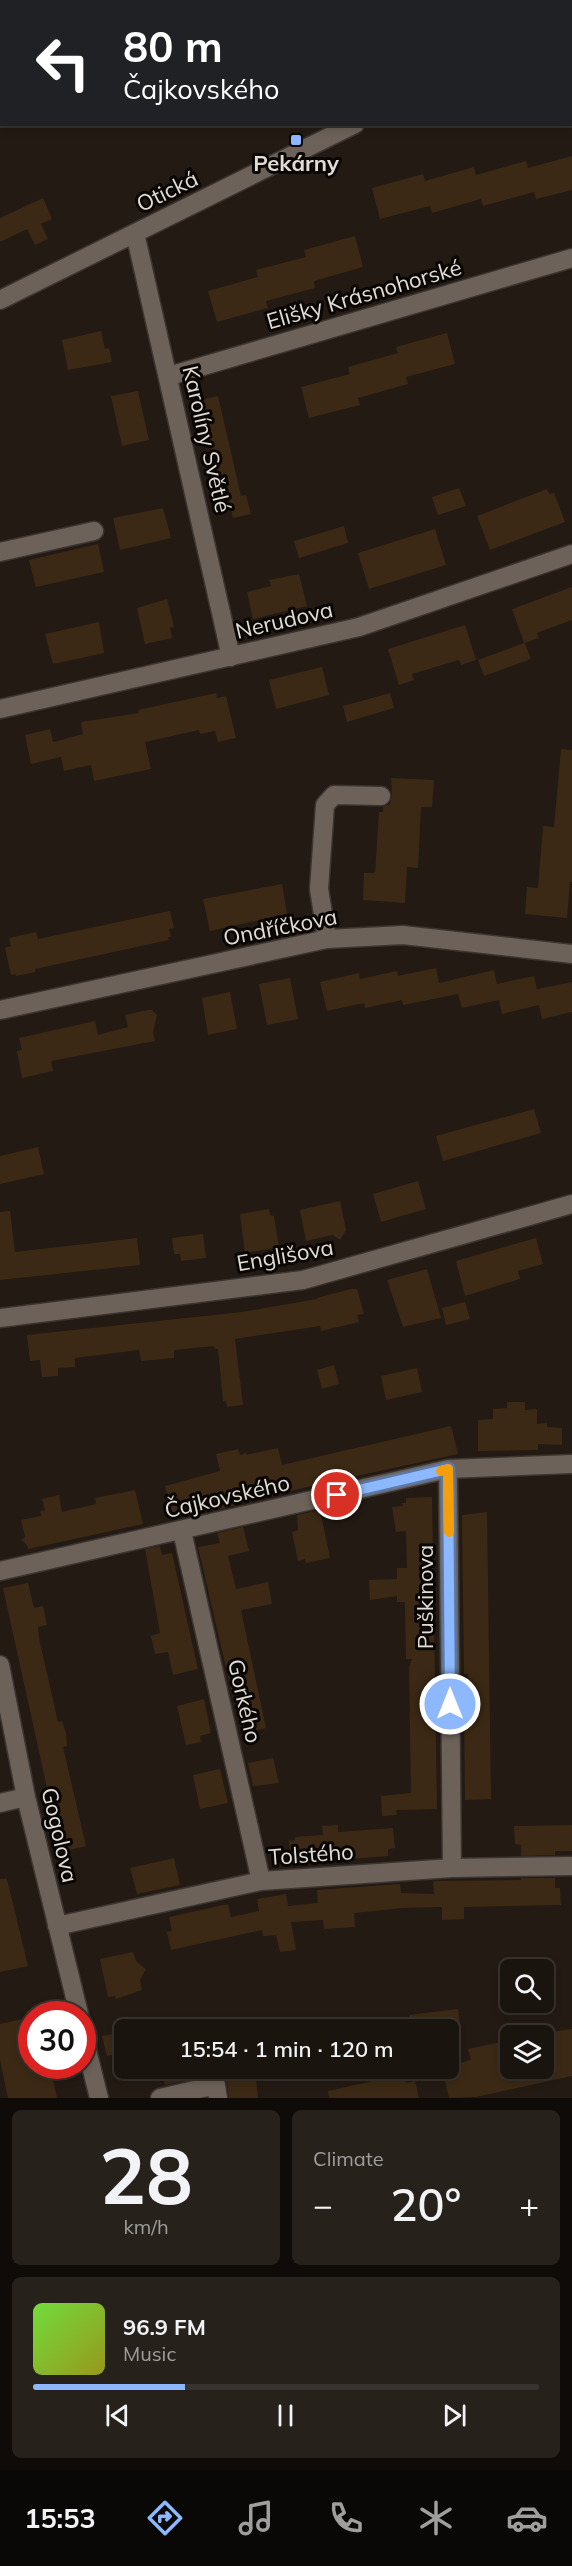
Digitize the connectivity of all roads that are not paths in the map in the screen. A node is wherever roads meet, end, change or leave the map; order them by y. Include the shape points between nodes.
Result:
1 (351, 126) edge
2 (135, 233) junction
3 (572, 258) edge
4 (0, 300) edge
5 (169, 376) junction
6 (94, 531) dead end
7 (0, 552) edge
8 (572, 554) edge
9 (231, 657) junction
10 (0, 709) edge
11 (381, 796) dead end
12 (327, 939) junction
13 (572, 954) edge
14 (0, 1010) edge
15 (572, 1204) edge
16 (0, 1317) edge
17 (572, 1464) edge
18 (448, 1469) junction
19 (182, 1531) junction
20 (0, 1571) edge
21 (0, 1665) edge
22 (26, 1797) junction
23 (0, 1803) edge
24 (572, 1866) edge
25 (452, 1868) junction
26 (261, 1881) junction
27 (57, 1926) junction
28 (76, 2001) edge
29 (94, 2079) edge
30 (99, 2098) edge
31 (160, 2098) edge
32 (218, 2098) edge

1 - 2 street, Otická
2 - 4 street, Otická
2 - 5 street, Karolíny Světlé
3 - 5 street, Elišky Krásnohorské
5 - 9 street, Karolíny Světlé
6 - 7 street
8 - 9 street, Nerudova via 359,627
9 - 10 street, Nerudova
11 - 12 street via 334,795 325,805 319,889
12 - 13 street, Ondříčkova via 403,935
12 - 14 street, Ondříčkova
15 - 16 street, Englišova via 303,1280
17 - 18 street, Čajkovského
18 - 19 street, Čajkovského
18 - 25 street, Puškinova
19 - 20 street, Čajkovského
19 - 26 street, Gorkého
21 - 22 street, Gogolova
22 - 23 street
22 - 27 street, Gogolova
24 - 25 street, Tolstého
25 - 26 street, Tolstého
26 - 27 street, Tolstého
27 - 28 street, Gogolova
29 - 30 street
31 - 32 street via 216,2085

